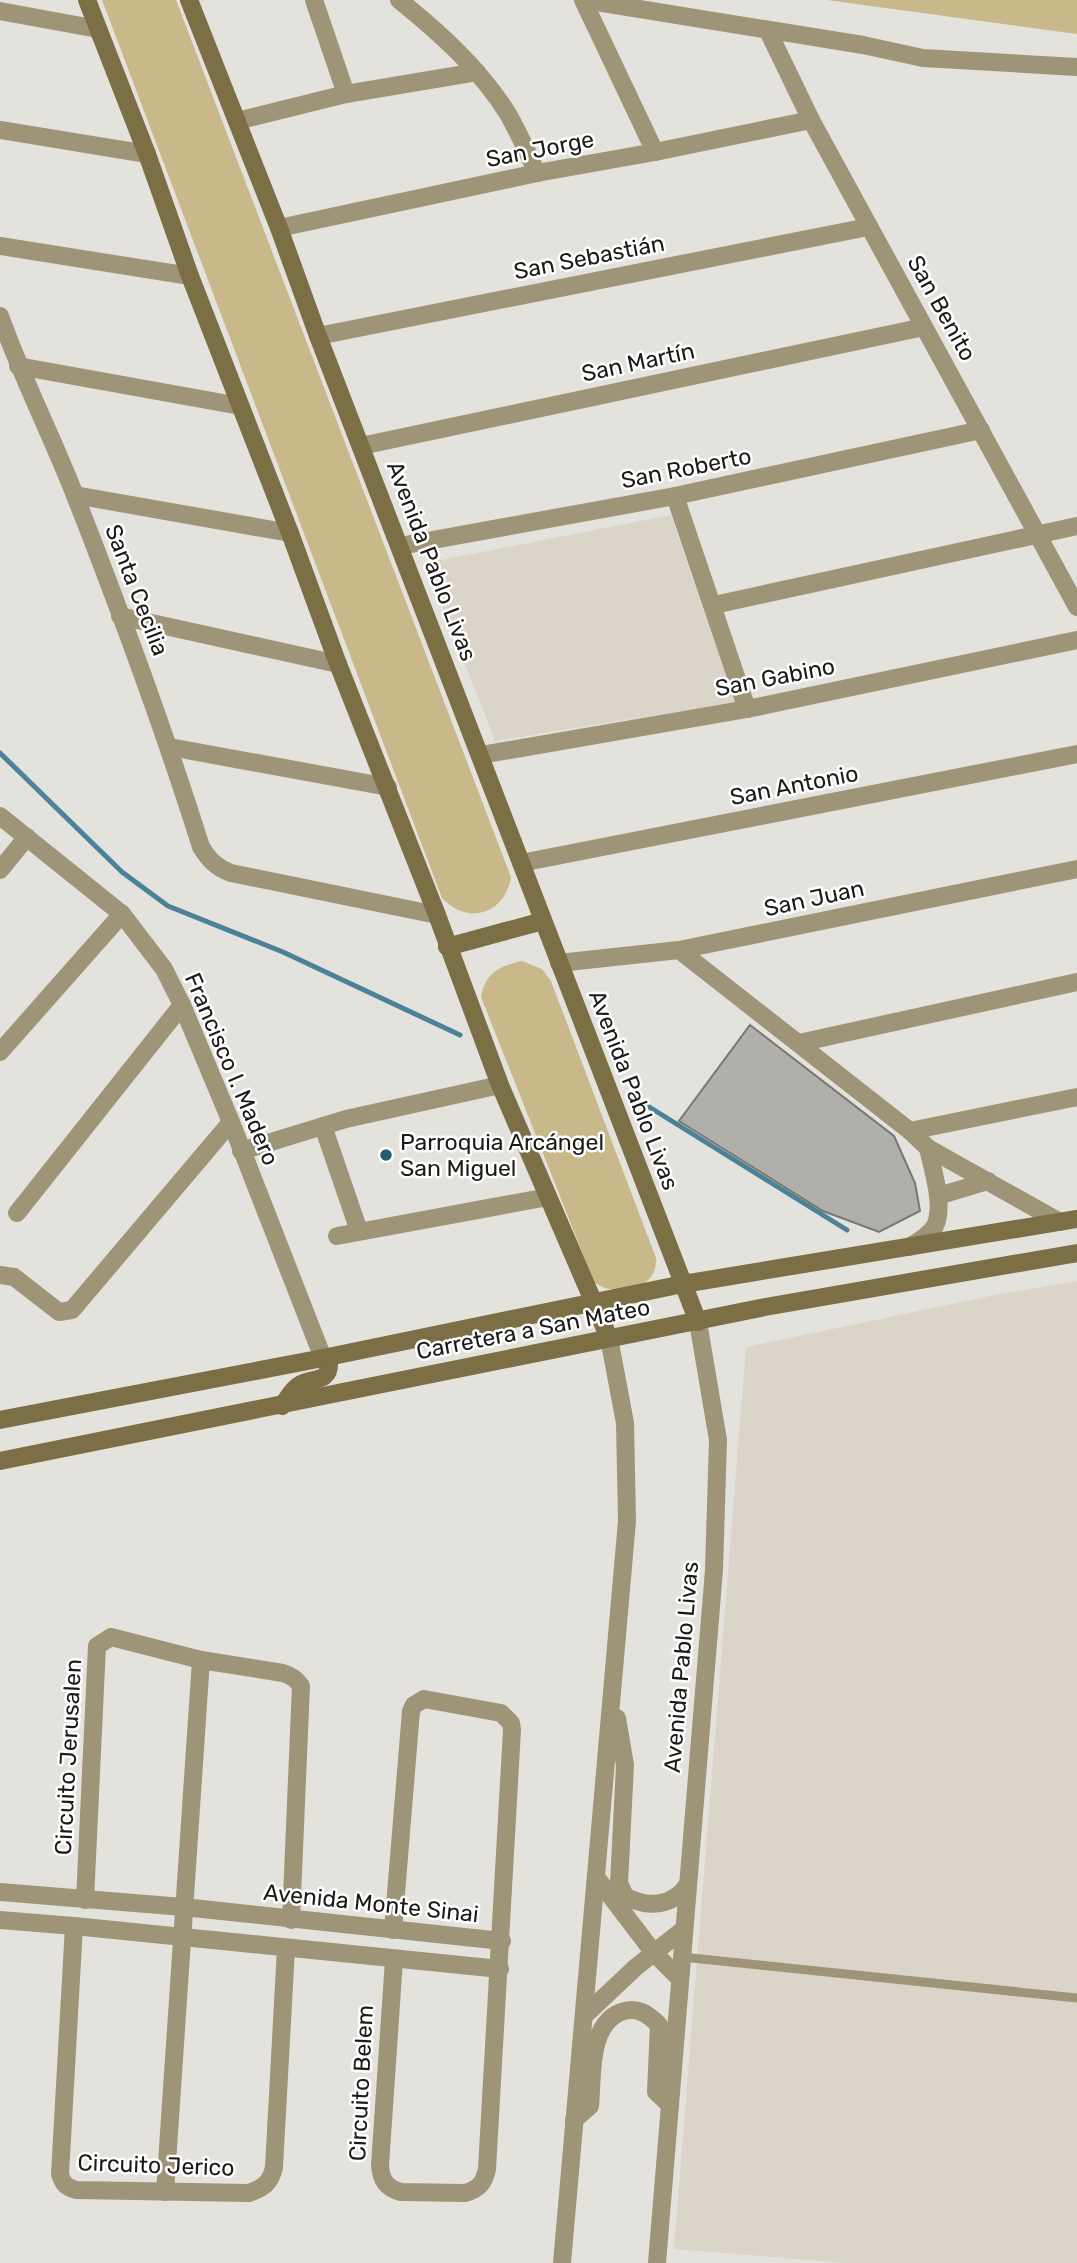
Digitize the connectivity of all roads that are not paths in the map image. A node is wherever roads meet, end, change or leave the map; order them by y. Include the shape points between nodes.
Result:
1 (87, 0) edge
2 (189, 0) edge
3 (314, 0) edge
4 (399, 0) edge
5 (583, 0) edge
6 (0, 11) edge
7 (98, 29) junction
8 (768, 31) junction
9 (1077, 67) edge
10 (477, 72) junction
11 (346, 94) junction
12 (237, 121) junction
13 (811, 121) junction
14 (0, 130) edge
15 (655, 152) junction
16 (147, 154) junction
17 (537, 173) junction
18 (868, 227) junction
19 (279, 228) junction
20 (0, 246) edge
21 (190, 276) junction
22 (0, 316) edge
23 (924, 327) junction
24 (318, 336) junction
25 (18, 366) junction
26 (240, 407) junction
27 (981, 430) junction
28 (361, 446) junction
29 (75, 495) junction
30 (675, 496) junction
31 (1077, 526) edge
32 (290, 533) junction
33 (1038, 534) junction
34 (400, 546) junction
35 (714, 605) junction
36 (1077, 607) edge
37 (120, 616) junction
38 (1077, 640) edge
39 (338, 664) junction
40 (747, 709) junction
41 (170, 747) junction
42 (1077, 754) edge
43 (481, 755) junction
44 (388, 787) junction
45 (0, 816) edge
46 (27, 838) junction
47 (521, 863) junction
48 (1077, 869) edge
49 (0, 870) edge
50 (122, 914) junction
51 (437, 915) junction
52 (543, 920) junction
53 (447, 947) junction
54 (679, 950) junction
55 (559, 963) junction
56 (1077, 982) edge
57 (183, 1005) junction
58 (799, 1044) junction
59 (0, 1052) edge
60 (500, 1085) junction
61 (1077, 1097) edge
62 (231, 1122) junction
63 (323, 1126) junction
64 (910, 1131) junction
65 (928, 1148) junction
66 (241, 1151) junction
67 (988, 1181) junction
68 (938, 1196) junction
69 (548, 1197) junction
70 (17, 1213) dead end
71 (1068, 1221) edge
72 (359, 1231) junction
73 (337, 1236) dead end
74 (909, 1247) junction
75 (1077, 1253) edge
76 (0, 1275) edge
77 (683, 1284) junction
78 (594, 1302) junction
79 (698, 1322) junction
80 (609, 1338) junction
81 (323, 1358) junction
82 (282, 1406) junction
83 (0, 1420) edge
84 (0, 1461) edge
85 (201, 1660) junction
86 (613, 1690) junction
87 (596, 1877) junction
88 (688, 1884) junction
89 (0, 1892) edge
90 (85, 1900) junction
91 (183, 1908) junction
92 (0, 1920) edge
93 (291, 1920) junction
94 (74, 1926) junction
95 (684, 1929) junction
96 (393, 1930) junction
97 (182, 1937) junction
98 (502, 1941) junction
99 (286, 1949) junction
100 (654, 1954) junction
101 (682, 1956) junction
102 (394, 1960) junction
103 (500, 1969) junction
104 (680, 1979) junction
105 (1077, 1998) edge
106 (584, 2016) junction
107 (670, 2105) junction
108 (574, 2120) junction
109 (165, 2192) junction
110 (562, 2255) edge
111 (657, 2260) edge

1 - 7 street
2 - 12 street, Avenida Pablo Livas
3 - 11 street
4 - 10 street
5 - 8 street
5 - 15 street
6 - 7 street
7 - 16 street
8 - 9 street via 923,58
8 - 13 street, San Benito
10 - 11 street
10 - 17 street via 508,115
11 - 12 street
12 - 19 street, Avenida Pablo Livas
13 - 15 street, San Jorge
13 - 18 street, San Benito
14 - 16 street
15 - 17 street, San Jorge
16 - 21 street
17 - 19 street, San Jorge
18 - 23 street, San Benito
18 - 24 street, San Sebastián
19 - 24 street, Avenida Pablo Livas
20 - 21 street
21 - 26 street
22 - 25 street, Santa Cecilia
23 - 27 street, San Benito
23 - 28 street, San Martín
24 - 28 street, Avenida Pablo Livas
25 - 26 street
25 - 29 street, Santa Cecilia
26 - 32 street
27 - 30 street, San Roberto
27 - 33 street, San Benito
28 - 34 street, Avenida Pablo Livas
29 - 32 street
29 - 37 street, Santa Cecilia
30 - 34 street, San Roberto
30 - 35 street
31 - 33 street
32 - 39 street
33 - 35 street
33 - 36 street, San Benito
34 - 43 street, Avenida Pablo Livas
35 - 40 street
37 - 39 street
37 - 41 street, Santa Cecilia
38 - 40 street, San Gabino
39 - 44 street
40 - 43 street, San Gabino
41 - 44 street
41 - 51 street, Santa Cecilia via 201,848 216,865 231,873
42 - 47 street, San Antonio
43 - 47 street, Avenida Pablo Livas
44 - 51 street
45 - 46 street, Francisco I. Madero
46 - 49 street
46 - 50 street, Francisco I. Madero
47 - 52 street, Avenida Pablo Livas
48 - 54 street, San Juan
50 - 57 street, Francisco I. Madero via 164,969
50 - 59 street
51 - 53 street
52 - 53 street
52 - 55 street, Avenida Pablo Livas
53 - 60 street
54 - 55 street, San Juan
54 - 58 street
55 - 77 street, Avenida Pablo Livas
56 - 58 street
57 - 62 street, Francisco I. Madero
57 - 70 street
58 - 64 street
60 - 63 street
60 - 69 street
61 - 64 street
62 - 66 street, Francisco I. Madero
62 - 76 street via 72,1310 59,1312 15,1277
63 - 66 street
63 - 72 street
64 - 65 street
65 - 67 street
65 - 68 street
66 - 81 street, Francisco I. Madero
67 - 68 street
67 - 71 street
68 - 74 street via 936,1224
69 - 72 street
69 - 78 street
71 - 74 street, Carretera a San Mateo
72 - 73 street
74 - 77 street, Carretera a San Mateo
75 - 79 street, Carretera a San Mateo
77 - 78 street, Carretera a San Mateo
77 - 79 street, Avenida Pablo Livas
78 - 80 street
78 - 81 street, Carretera a San Mateo
79 - 80 street, Carretera a San Mateo
79 - 88 street, Avenida Pablo Livas via 718,1440 714,1570
80 - 82 street, Carretera a San Mateo
80 - 86 street via 625,1423 627,1521
81 - 82 street via 329,1363 326,1376 299,1385
81 - 83 street, Carretera a San Mateo
82 - 84 street, Carretera a San Mateo
85 - 90 street, Circuito Jerusalen via 111,1637 97,1646
85 - 91 street
85 - 93 street, Circuito Jerusalen via 284,1673 301,1686
86 - 87 street
86 - 88 street via 625,1765 619,1883 625,1896 645,1903 670,1901
87 - 100 street
87 - 106 street
88 - 95 street, Avenida Pablo Livas
89 - 90 street, Avenida Monte Sinai
90 - 91 street, Avenida Monte Sinai
91 - 93 street, Avenida Monte Sinai
91 - 97 street
92 - 94 street
93 - 96 street, Avenida Monte Sinai
94 - 97 street
94 - 109 street, Circuito Jerico via 62,2182 76,2190
95 - 100 street
95 - 101 street, Avenida Pablo Livas
96 - 98 street, Avenida Monte Sinai
96 - 98 street via 411,1711 424,1699 501,1713 510,1723
97 - 99 street
97 - 109 street
98 - 103 street, Avenida Monte Sinai
99 - 102 street
99 - 109 street, Circuito Jerico via 272,2177 249,2193
100 - 104 street
100 - 106 street
101 - 104 street, Avenida Pablo Livas
101 - 105 lane
102 - 103 street
102 - 103 street, Circuito Belem via 380,2165 385,2184 401,2192 465,2193 485,2179
104 - 107 street, Avenida Pablo Livas
106 - 108 street
107 - 108 street via 656,2092 659,2025 643,2011 625,2011 603,2024 597,2036 590,2106
107 - 111 street, Avenida Pablo Livas
108 - 110 street

